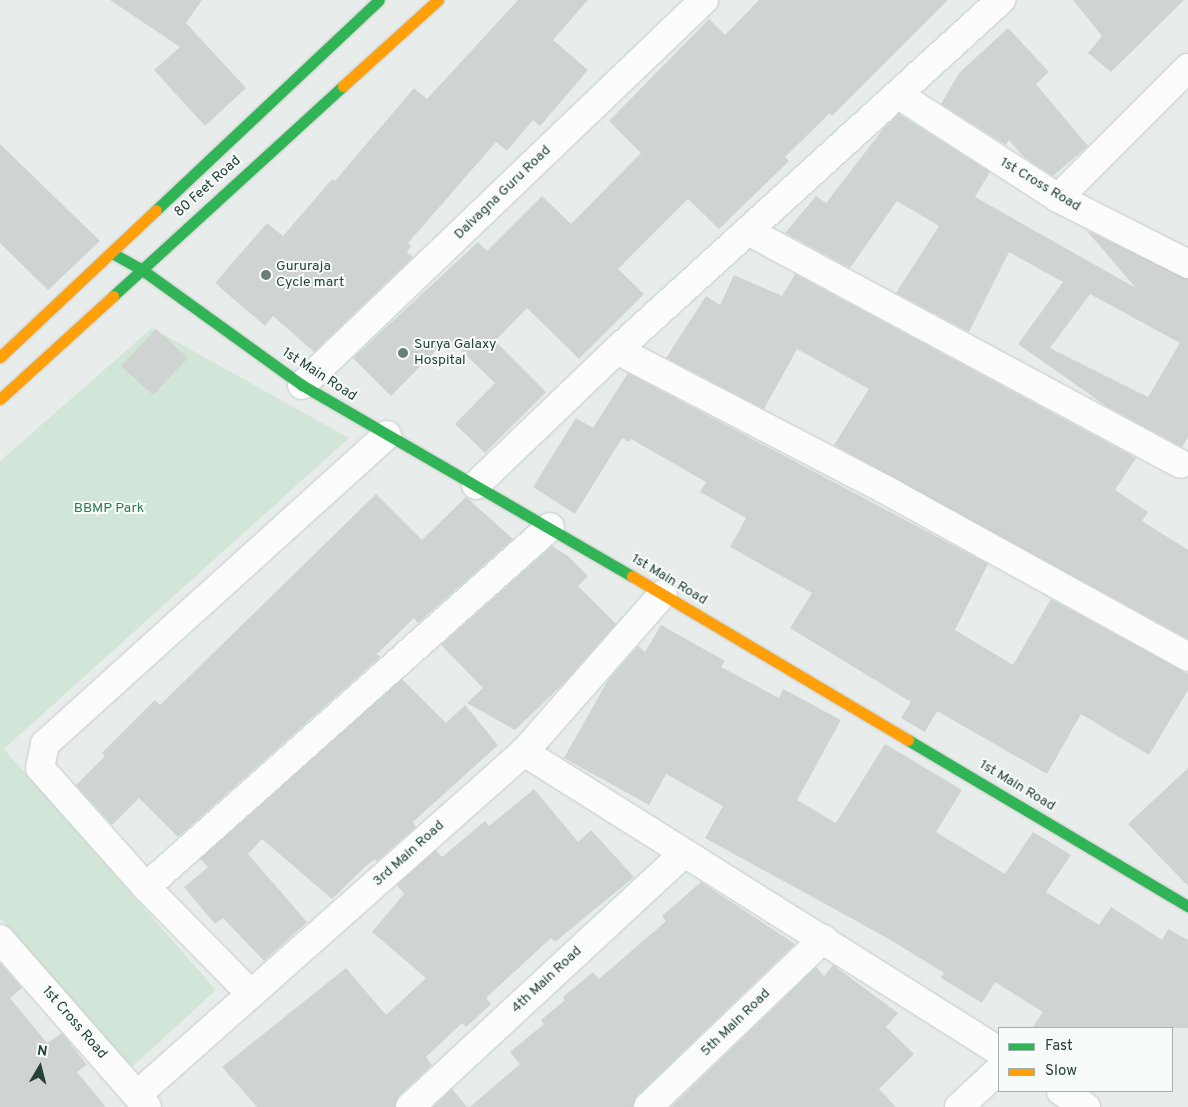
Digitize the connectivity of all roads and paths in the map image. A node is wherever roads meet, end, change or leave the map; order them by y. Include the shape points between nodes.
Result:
1 (379, 0) edge
2 (438, 0) edge
3 (704, 0) edge
4 (1001, 0) edge
5 (1187, 72) edge
6 (899, 95) junction
7 (1058, 198) junction
8 (748, 231) junction
9 (112, 253) junction
10 (1188, 264) edge
11 (141, 269) junction
12 (617, 350) junction
13 (0, 357) edge
14 (302, 385) junction
15 (0, 399) edge
16 (387, 435) junction
17 (1180, 464) dead end
18 (476, 485) junction
19 (550, 527) junction
20 (663, 594) junction
21 (1188, 657) edge
22 (524, 752) junction
23 (683, 854) junction
24 (146, 888) junction
25 (1184, 896) edge
26 (0, 939) edge
27 (823, 939) junction
28 (251, 994) junction
29 (998, 1050) edge
30 (998, 1071) edge
31 (1063, 1092) edge
32 (142, 1101) edge
33 (410, 1107) edge
34 (648, 1107) edge
35 (959, 1107) edge
36 (1086, 1107) edge

1 - 9 street, 80 Feet Road
2 - 11 street, 80 Feet Road
3 - 14 street, Daivagna Guru Road
4 - 6 street
5 - 7 street
6 - 7 street, 1st Cross Road
6 - 8 street
7 - 10 street, 1st Cross Road
8 - 12 street
8 - 17 street
9 - 11 street, 1st Main Road
9 - 13 street, 80 Feet Road
11 - 14 street, 1st Main Road
11 - 15 street, 80 Feet Road
12 - 18 street
12 - 21 street via 895,495
14 - 16 street, 1st Main Road
16 - 18 street, 1st Main Road
16 - 24 street via 45,744 40,768
18 - 19 street, 1st Main Road
19 - 20 street, 1st Main Road
19 - 24 street
20 - 22 street, 3rd Main Road
20 - 25 street, 1st Main Road
22 - 23 street
22 - 28 street, 3rd Main Road
23 - 27 street
23 - 33 street, 4th Main Road
24 - 28 street
26 - 32 street, 1st Cross Road
27 - 29 street
27 - 34 street, 5th Main Road
28 - 32 street, 3rd Main Road
30 - 35 street
31 - 36 street

